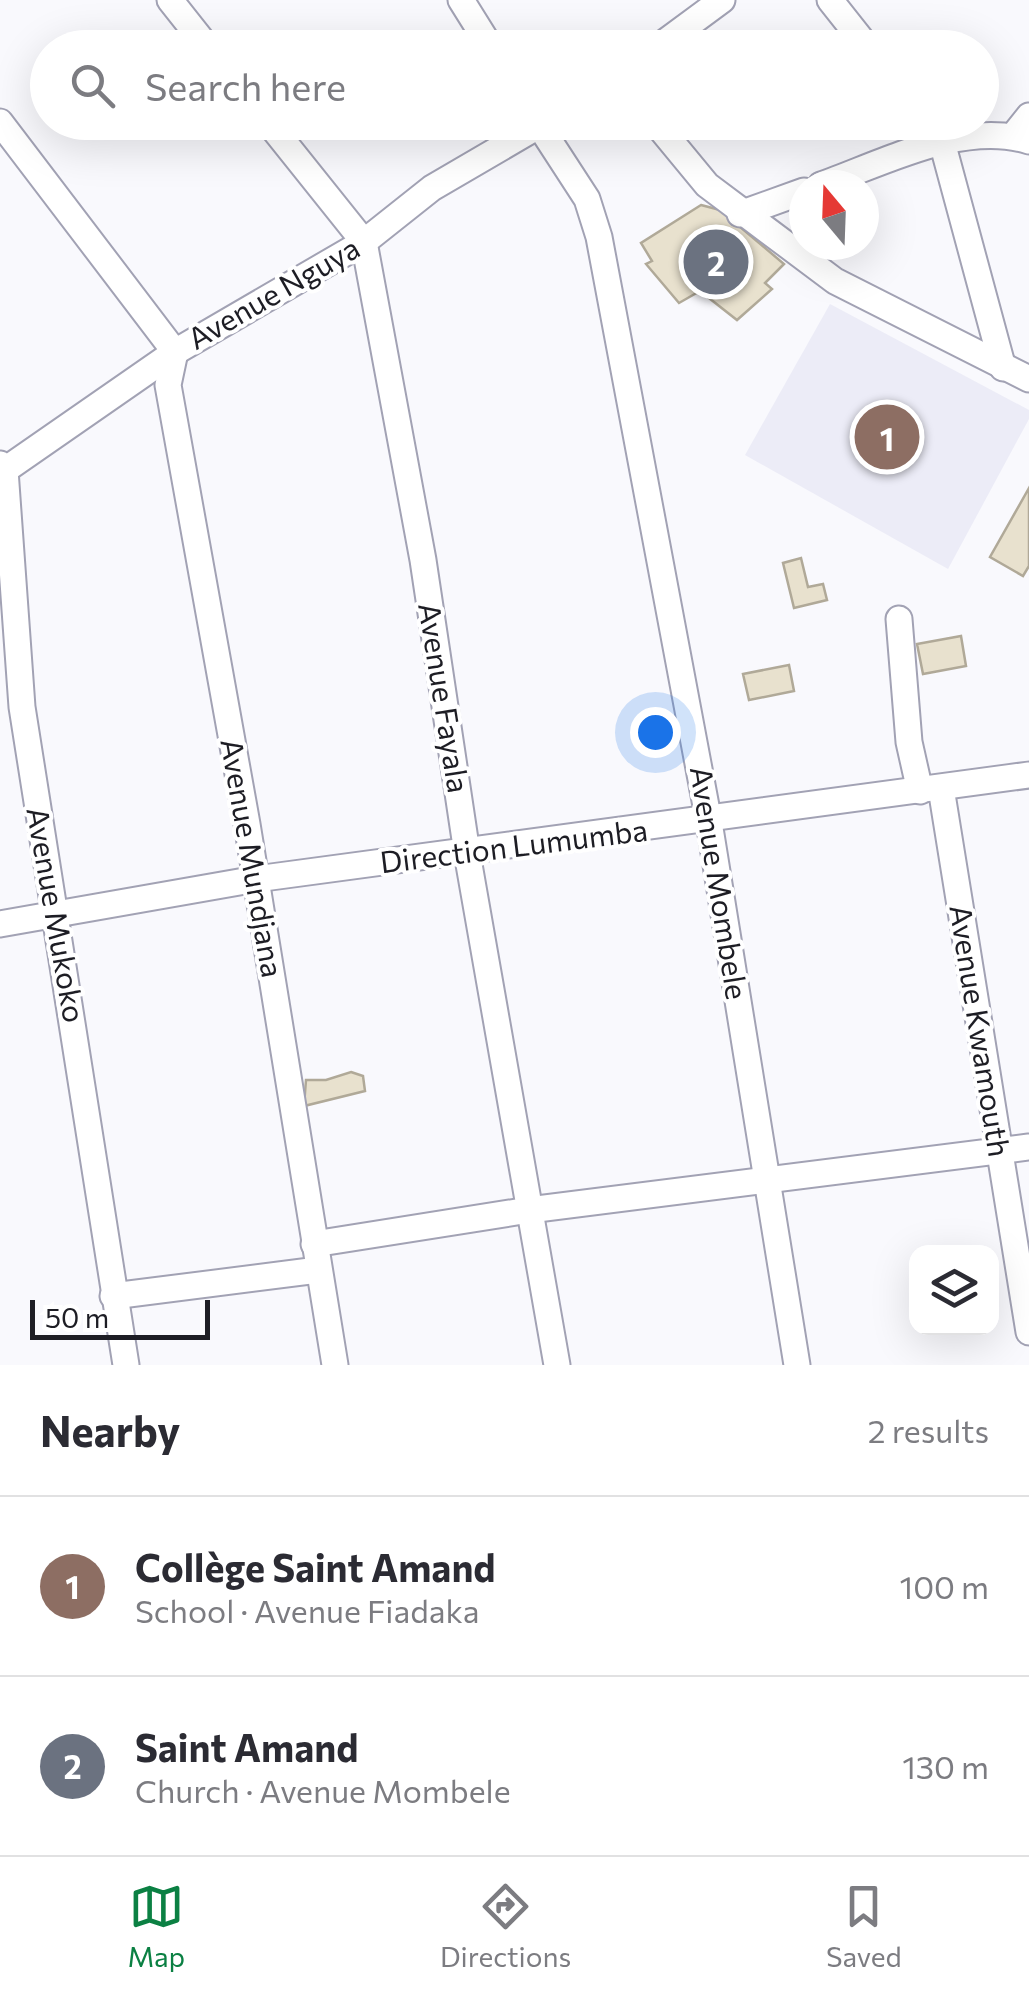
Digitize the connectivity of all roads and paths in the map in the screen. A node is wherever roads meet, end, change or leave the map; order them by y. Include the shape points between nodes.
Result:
1 (170, 0) edge
2 (461, 0) edge
3 (722, 0) edge
4 (830, 0) edge
5 (194, 30) edge
6 (479, 30) edge
7 (681, 30) edge
8 (854, 30) edge
9 (0, 122) edge
10 (999, 131) edge
11 (1024, 131) edge
12 (282, 140) edge
13 (513, 140) edge
14 (550, 140) edge
15 (670, 140) edge
16 (917, 140) edge
17 (936, 140) edge
18 (853, 170) edge
19 (789, 196) edge
20 (740, 214) junction
21 (364, 242) junction
22 (175, 352) junction
23 (1003, 368) junction
24 (1029, 379) edge
25 (3, 467) edge
26 (899, 619) dead end
27 (1029, 776) edge
28 (930, 790) junction
29 (709, 822) junction
30 (467, 852) junction
31 (256, 880) junction
32 (52, 916) junction
33 (0, 924) edge
34 (1029, 1147) edge
35 (998, 1151) junction
36 (766, 1180) junction
37 (529, 1210) junction
38 (316, 1257) junction
39 (113, 1296) junction
40 (1029, 1332) edge
41 (126, 1365) edge
42 (335, 1365) edge
43 (557, 1365) edge
44 (797, 1365) edge

1 - 5 street
2 - 6 street
3 - 7 street
4 - 8 street
9 - 22 street
10 - 11 street
12 - 21 street, Avenue Fayala
13 - 21 street, Avenue Nguya via 432,188
14 - 29 street, Avenue Mombele via 587,199 600,236
15 - 20 street
16 - 18 street
17 - 23 street
19 - 20 street
20 - 23 street via 835,281
21 - 22 street, Avenue Nguya
21 - 30 street, Avenue Fayala
22 - 25 street, Avenue Nguya
22 - 31 street, Avenue Mundjana via 168,385
23 - 24 street
25 - 32 street, Avenue Mukoko via 22,707
26 - 28 street, Avenue Kwamouth via 909,742
27 - 28 street, Direction Lumumba
28 - 29 street, Direction Lumumba
28 - 35 street, Avenue Kwamouth
29 - 30 street, Direction Lumumba
29 - 36 street, Avenue Mombele
30 - 31 street, Direction Lumumba
30 - 37 street, Avenue Fayala
31 - 32 street, Direction Lumumba
31 - 38 street, Avenue Mundjana
32 - 33 street, Direction Lumumba
32 - 39 street, Avenue Mukoko via 75,1027
34 - 35 street
35 - 36 street
35 - 40 street, Avenue Kwamouth
36 - 37 street
36 - 44 street, Avenue Mombele
37 - 38 street
37 - 43 street, Avenue Fayala
38 - 39 street
38 - 42 street, Avenue Mundjana
39 - 41 street, Avenue Mukoko

